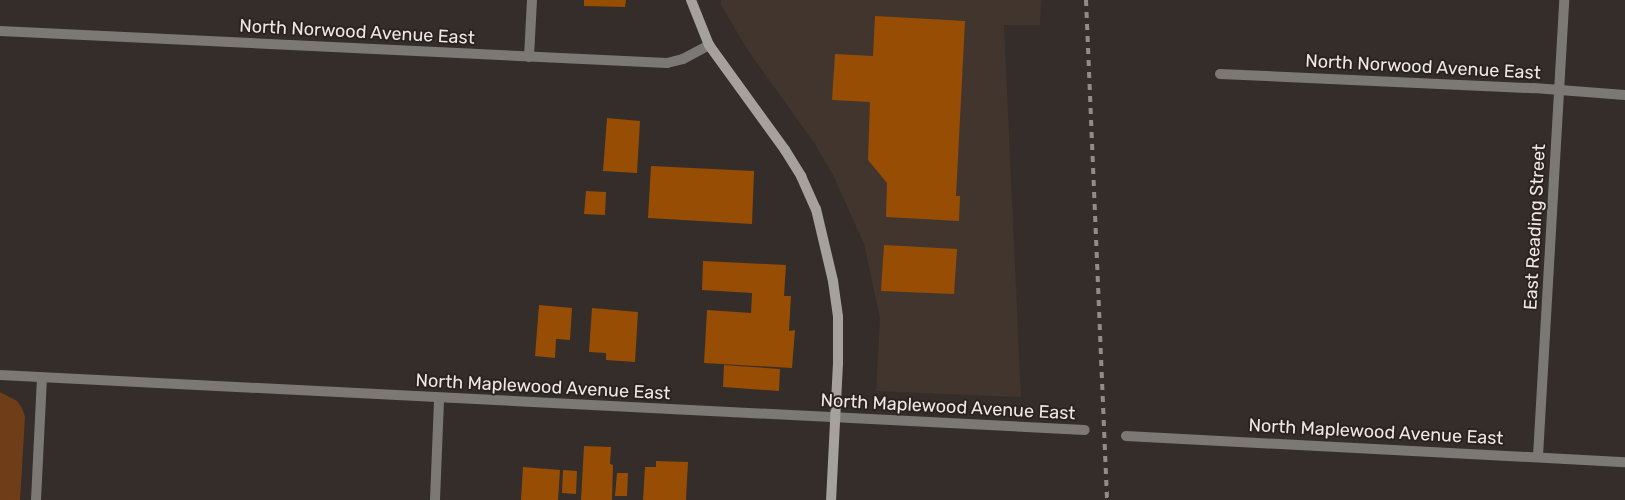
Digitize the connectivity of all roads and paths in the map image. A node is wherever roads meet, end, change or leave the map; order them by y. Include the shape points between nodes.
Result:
1 (532, 0) edge
2 (691, 0) edge
3 (1564, 0) edge
4 (0, 31) edge
5 (709, 45) junction
6 (529, 56) junction
7 (1220, 74) dead end
8 (1559, 91) junction
9 (1625, 95) edge
10 (0, 375) edge
11 (42, 377) junction
12 (439, 399) junction
13 (836, 418) junction
14 (1085, 430) dead end
15 (1126, 436) dead end
16 (1538, 456) junction
17 (1625, 462) edge
18 (36, 500) edge
19 (435, 500) edge
20 (831, 500) edge

1 - 6 street
2 - 5 street
3 - 8 street, East Reading Street
4 - 6 street, North Norwood Avenue East
5 - 6 street, North Norwood Avenue East via 683,59 667,63
5 - 13 street via 785,150 816,209 838,317
7 - 8 street, North Norwood Avenue East
8 - 9 street, North Norwood Avenue East
8 - 16 street, East Reading Street
10 - 11 street, North Maplewood Avenue East
11 - 12 street, North Maplewood Avenue East
11 - 18 street
12 - 13 street, North Maplewood Avenue East
12 - 19 street
13 - 14 street, North Maplewood Avenue East
13 - 20 street
15 - 16 street, North Maplewood Avenue East
16 - 17 street, North Maplewood Avenue East

